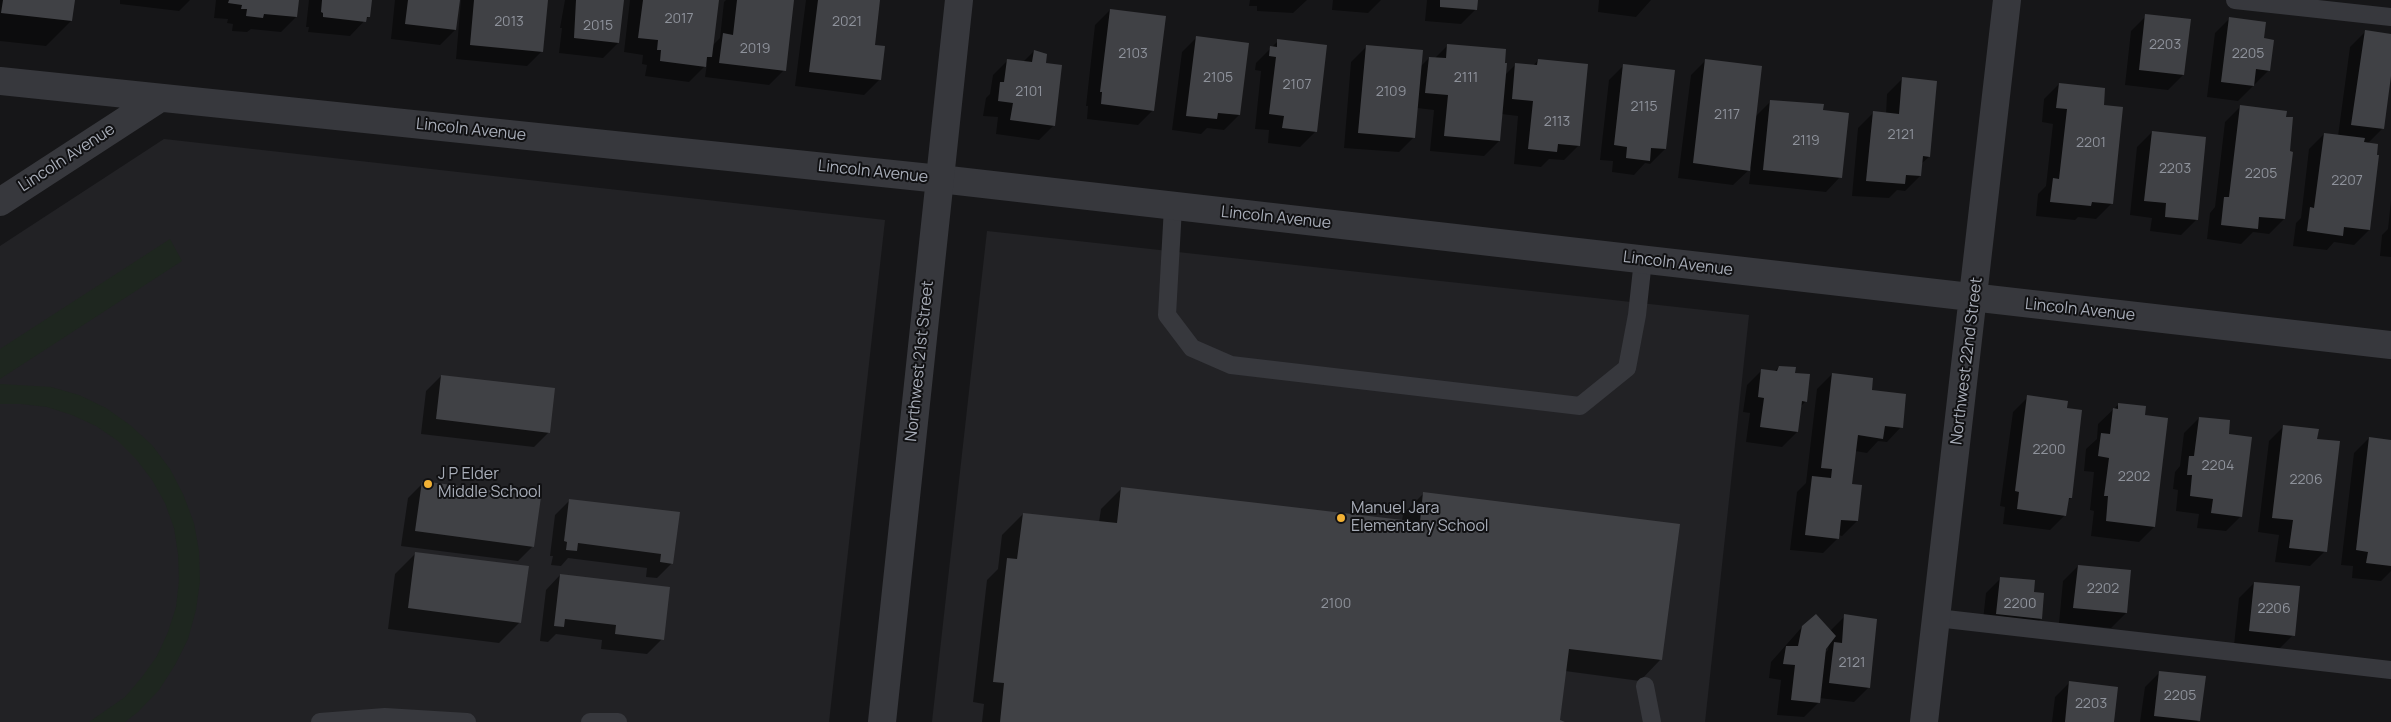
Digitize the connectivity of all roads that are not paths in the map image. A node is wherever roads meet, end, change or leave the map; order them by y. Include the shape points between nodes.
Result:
1 (960, 0) edge
2 (2007, 0) edge
3 (2235, 0) edge
4 (2391, 18) edge
5 (0, 81) edge
6 (160, 98) junction
7 (940, 179) junction
8 (0, 202) edge
9 (1173, 207) junction
10 (1644, 260) junction
11 (1974, 299) junction
12 (2391, 345) edge
13 (1937, 618) junction
14 (2391, 670) edge
15 (1644, 686) dead end
16 (320, 722) edge
17 (467, 722) edge
18 (590, 722) edge
19 (618, 722) edge
20 (882, 722) edge
21 (1652, 722) edge
22 (1924, 722) edge

1 - 7 street, Northwest 21st Street
2 - 11 street, Northwest 22nd Street
3 - 4 lane
5 - 6 street, Lincoln Avenue
6 - 7 street, Lincoln Avenue
6 - 8 street, Lincoln Avenue
7 - 9 street, Lincoln Avenue
7 - 20 street, Northwest 21st Street
9 - 10 street, Lincoln Avenue
9 - 10 lane via 1167,315 1192,348 1231,365 1580,406 1627,368
10 - 11 street, Lincoln Avenue
11 - 12 street, Lincoln Avenue
11 - 13 street, Northwest 22nd Street
13 - 14 lane
13 - 22 street, Northwest 22nd Street
15 - 21 lane
16 - 17 lane via 385,717
18 - 19 lane

